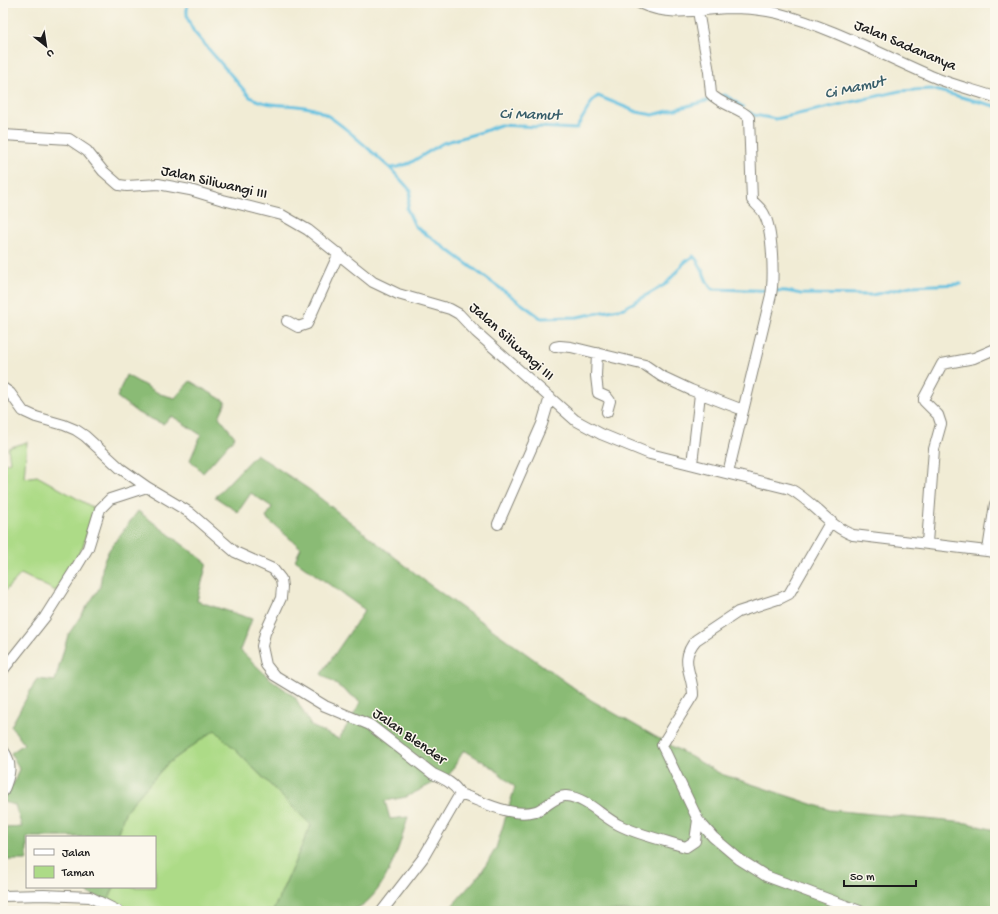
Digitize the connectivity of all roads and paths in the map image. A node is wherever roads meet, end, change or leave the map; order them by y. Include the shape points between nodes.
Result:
1 (639, 3) edge
2 (655, 6) edge
3 (752, 6) edge
4 (698, 11) junction
5 (995, 97) edge
6 (3, 135) edge
7 (339, 254) junction
8 (286, 321) dead end
9 (555, 347) dead end
10 (995, 349) edge
11 (597, 353) junction
12 (3, 388) edge
13 (700, 394) junction
14 (550, 397) junction
15 (743, 410) junction
16 (607, 412) dead end
17 (692, 464) junction
18 (728, 473) junction
19 (147, 487) junction
20 (995, 504) edge
21 (831, 521) junction
22 (498, 524) dead end
23 (927, 543) junction
24 (991, 551) edge
25 (3, 670) edge
26 (3, 750) edge
27 (3, 792) edge
28 (460, 794) junction
29 (698, 820) junction
30 (3, 896) edge
31 (118, 911) edge
32 (382, 911) edge
33 (860, 911) edge

1 - 2 street, Jalan Sadananya
2 - 4 street, Jalan Sadananya via 666,11
3 - 4 street, Jalan Sadananya
3 - 5 street, Jalan Sadananya via 845,36 933,77
4 - 15 street via 710,92 749,118 751,198 765,215 770,235 771,292
6 - 7 street, Jalan Siliwangi III via 69,139 87,150 103,171 119,185 158,184 282,215 308,230
7 - 8 street via 307,324 298,327
7 - 14 street, Jalan Siliwangi III via 373,282 398,294 459,314
9 - 11 street via 566,346
10 - 23 street via 974,358 942,364 924,398 938,415 941,424 934,449
11 - 13 street via 644,365 660,376
11 - 16 street via 598,393 608,398 610,403
12 - 19 street, Jalan Blender via 10,393 23,411 36,418 64,425 86,436 120,468
13 - 15 street
13 - 17 street
14 - 17 street, Jalan Siliwangi III via 575,420 617,442 650,454
14 - 22 street via 542,424
15 - 18 street
17 - 18 street, Jalan Siliwangi III
18 - 21 street, Jalan Siliwangi III via 790,489 802,495
19 - 25 street via 110,499 100,509 88,548 76,568 45,618
19 - 28 street, Jalan Blender via 189,512 235,552 273,569 281,579 281,598 262,646 266,665 274,675 325,706 370,725 433,774 453,785
20 - 24 street
21 - 23 street, Jalan Siliwangi III via 844,532 853,535
21 - 29 street via 789,594 738,612 692,645 686,660 693,695 662,742 664,752
23 - 24 street
26 - 27 street via 10,764 9,778
28 - 29 street via 511,812 524,813 542,809 561,796 567,796 590,805 619,825 686,847 695,841
28 - 32 street via 423,858
29 - 33 street via 723,846 766,876
30 - 31 street via 85,897 98,900

